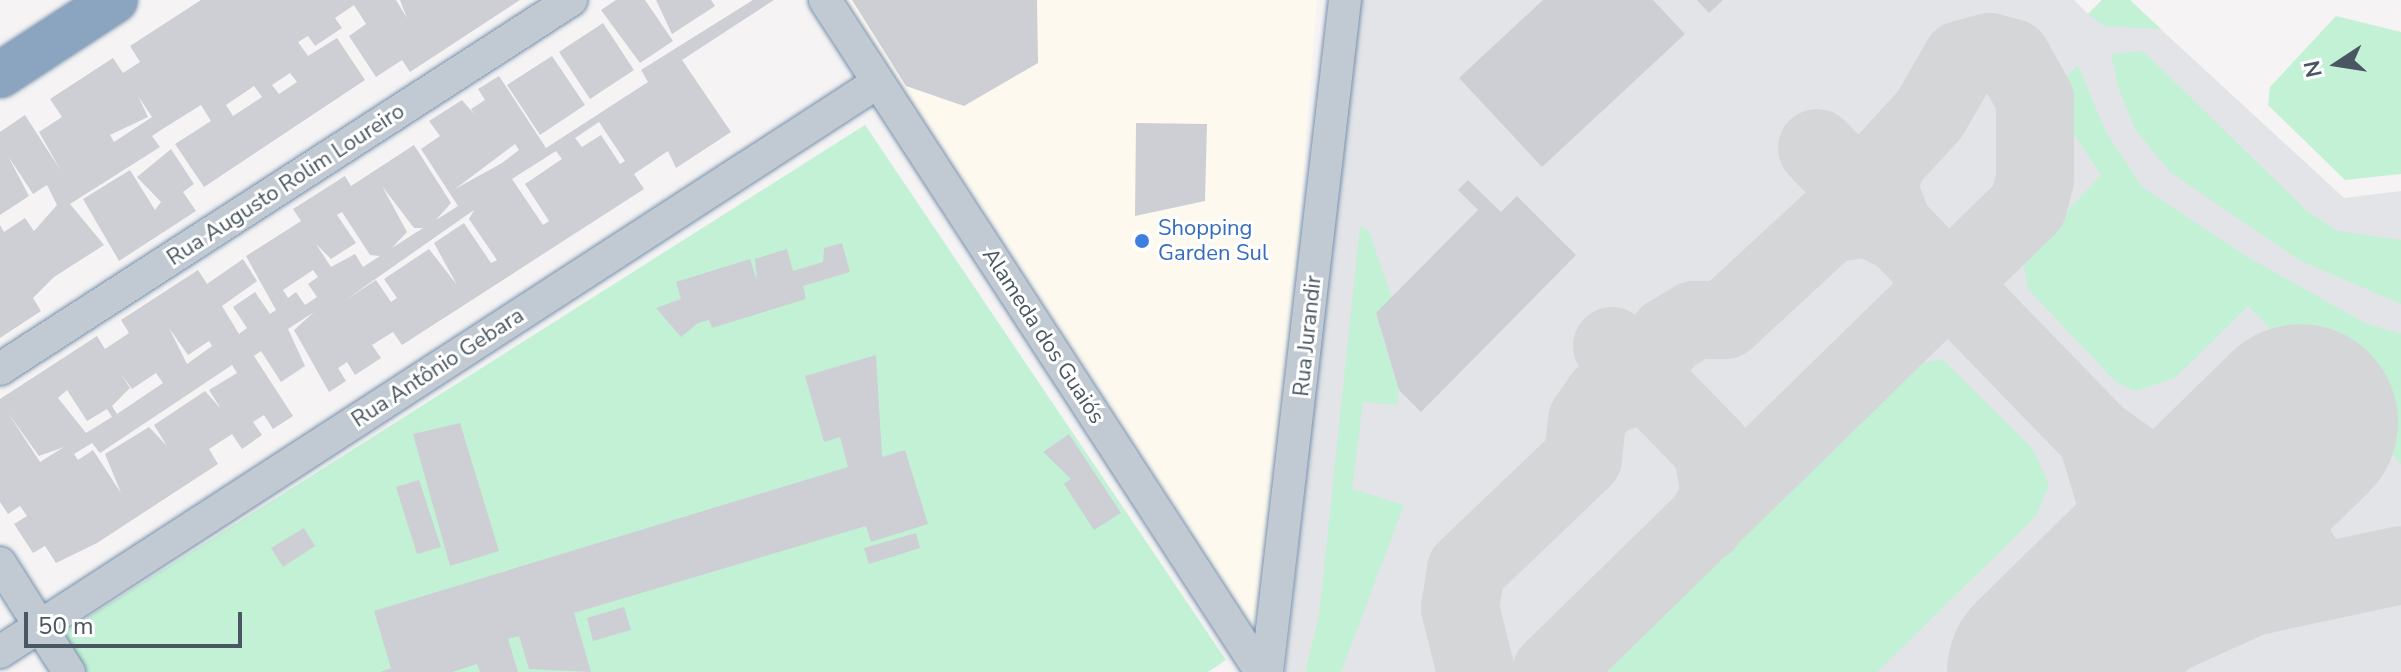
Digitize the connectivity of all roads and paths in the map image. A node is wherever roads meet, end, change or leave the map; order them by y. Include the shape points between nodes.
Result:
1 (115, 0) edge
2 (571, 0) edge
3 (825, 0) edge
4 (1345, 0) edge
5 (0, 75) edge
6 (877, 83) junction
7 (0, 369) edge
8 (0, 563) edge
9 (41, 627) junction
10 (0, 652) edge
11 (69, 672) edge
12 (1261, 672) edge
13 (1267, 672) edge

1 - 5 highway
2 - 7 street, Rua Augusto Rolim Loureiro
3 - 6 street, Alameda dos Guaiós
4 - 13 street, Rua Jurandir
6 - 9 street, Rua Antônio Gebara
6 - 12 street, Alameda dos Guaiós
8 - 9 street
9 - 10 street, Rua Antônio Gebara
9 - 11 street

